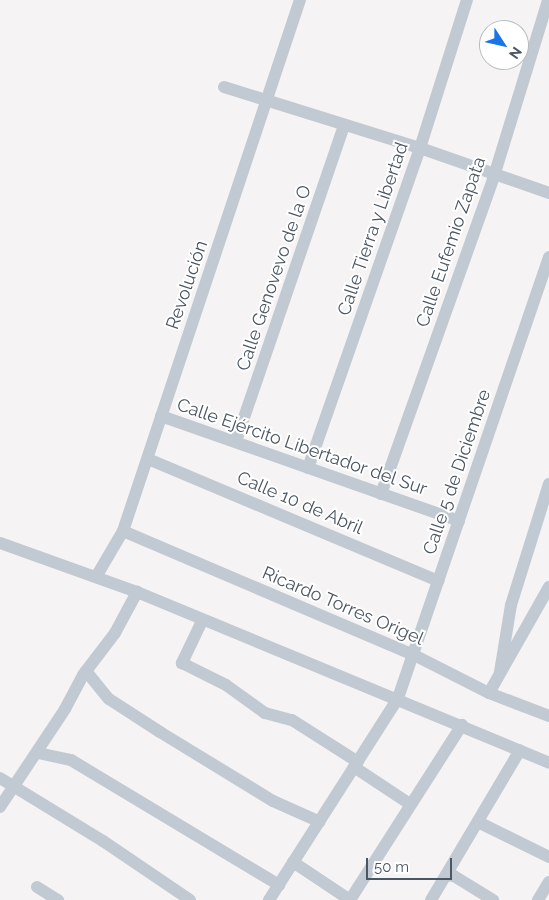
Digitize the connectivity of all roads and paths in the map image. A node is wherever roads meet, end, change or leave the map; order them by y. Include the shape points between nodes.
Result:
1 (300, 0) edge
2 (467, 0) edge
3 (548, 0) edge
4 (224, 87) dead end
5 (269, 100) junction
6 (344, 126) junction
7 (420, 148) junction
8 (494, 176) junction
9 (549, 193) edge
10 (549, 257) edge
11 (545, 277) edge
12 (161, 416) junction
13 (236, 441) junction
14 (148, 459) junction
15 (308, 468) junction
16 (549, 484) edge
17 (381, 494) junction
18 (458, 521) junction
19 (123, 531) junction
20 (0, 543) edge
21 (96, 577) junction
22 (438, 580) junction
23 (549, 587) edge
24 (137, 592) junction
25 (202, 621) junction
26 (414, 655) junction
27 (86, 671) junction
28 (500, 672) junction
29 (489, 693) junction
30 (398, 698) junction
31 (549, 716) edge
32 (462, 725) junction
33 (520, 750) junction
34 (38, 753) junction
35 (549, 763) edge
36 (356, 765) junction
37 (0, 778) edge
38 (13, 786) junction
39 (410, 804) junction
40 (0, 807) edge
41 (320, 822) junction
42 (478, 822) junction
43 (549, 857) edge
44 (293, 862) junction
45 (446, 875) junction
46 (549, 882) edge
47 (279, 885) junction
48 (37, 888) dead end
49 (58, 900) edge
50 (190, 900) edge
51 (269, 900) edge
52 (350, 900) edge
53 (431, 900) edge
54 (493, 900) edge
55 (538, 900) edge

1 - 5 street, Revolución
2 - 7 street, Calle Tierra y Libertad
3 - 8 street, Calle Eufemio Zapata
4 - 5 street
5 - 6 street
5 - 12 street, Revolución
6 - 7 street
6 - 13 street, Calle Genovevo de la O
7 - 8 street
7 - 15 street, Calle Tierra y Libertad
8 - 9 street
8 - 17 street, Calle Eufemio Zapata
10 - 11 street, Calle 5 de Diciembre
11 - 18 street, Calle 5 de Diciembre
12 - 13 street, Calle Ejército Libertador del Sur
12 - 14 street, Revolución
13 - 15 street, Calle Ejército Libertador del Sur
14 - 19 street, Revolución
14 - 22 street, Calle 10 de Abril
15 - 17 street, Calle Ejército Libertador del Sur
16 - 28 street via 510,605
17 - 18 street, Calle Ejército Libertador del Sur
18 - 22 street, Calle 5 de Diciembre
19 - 21 street, Revolución
19 - 26 street, Ricardo Torres Origel
20 - 21 street
21 - 24 street
22 - 26 street, Calle 5 de Diciembre
23 - 28 street
24 - 25 street
24 - 27 street via 115,633
25 - 30 street
25 - 36 street via 182,663 226,685 265,713 292,720
26 - 29 street, Ricardo Torres Origel
26 - 30 street, Calle 5 de Diciembre
27 - 34 street
27 - 41 street via 116,703 273,801
28 - 29 street
29 - 31 street, Ricardo Torres Origel
30 - 32 street
30 - 36 street, Calle 5 de Diciembre
32 - 33 street
32 - 39 street
33 - 35 street
33 - 42 street
34 - 38 street
34 - 47 street via 71,760
36 - 39 street
36 - 41 street, Calle 5 de Diciembre
37 - 38 street
38 - 40 street
38 - 50 street
39 - 52 street
41 - 44 street, Calle 5 de Diciembre
42 - 43 street
42 - 45 street
44 - 47 street, Calle 5 de Diciembre
44 - 52 street
45 - 53 street
45 - 54 street via 454,876
46 - 55 street
47 - 51 street, Calle 5 de Diciembre
48 - 49 street

